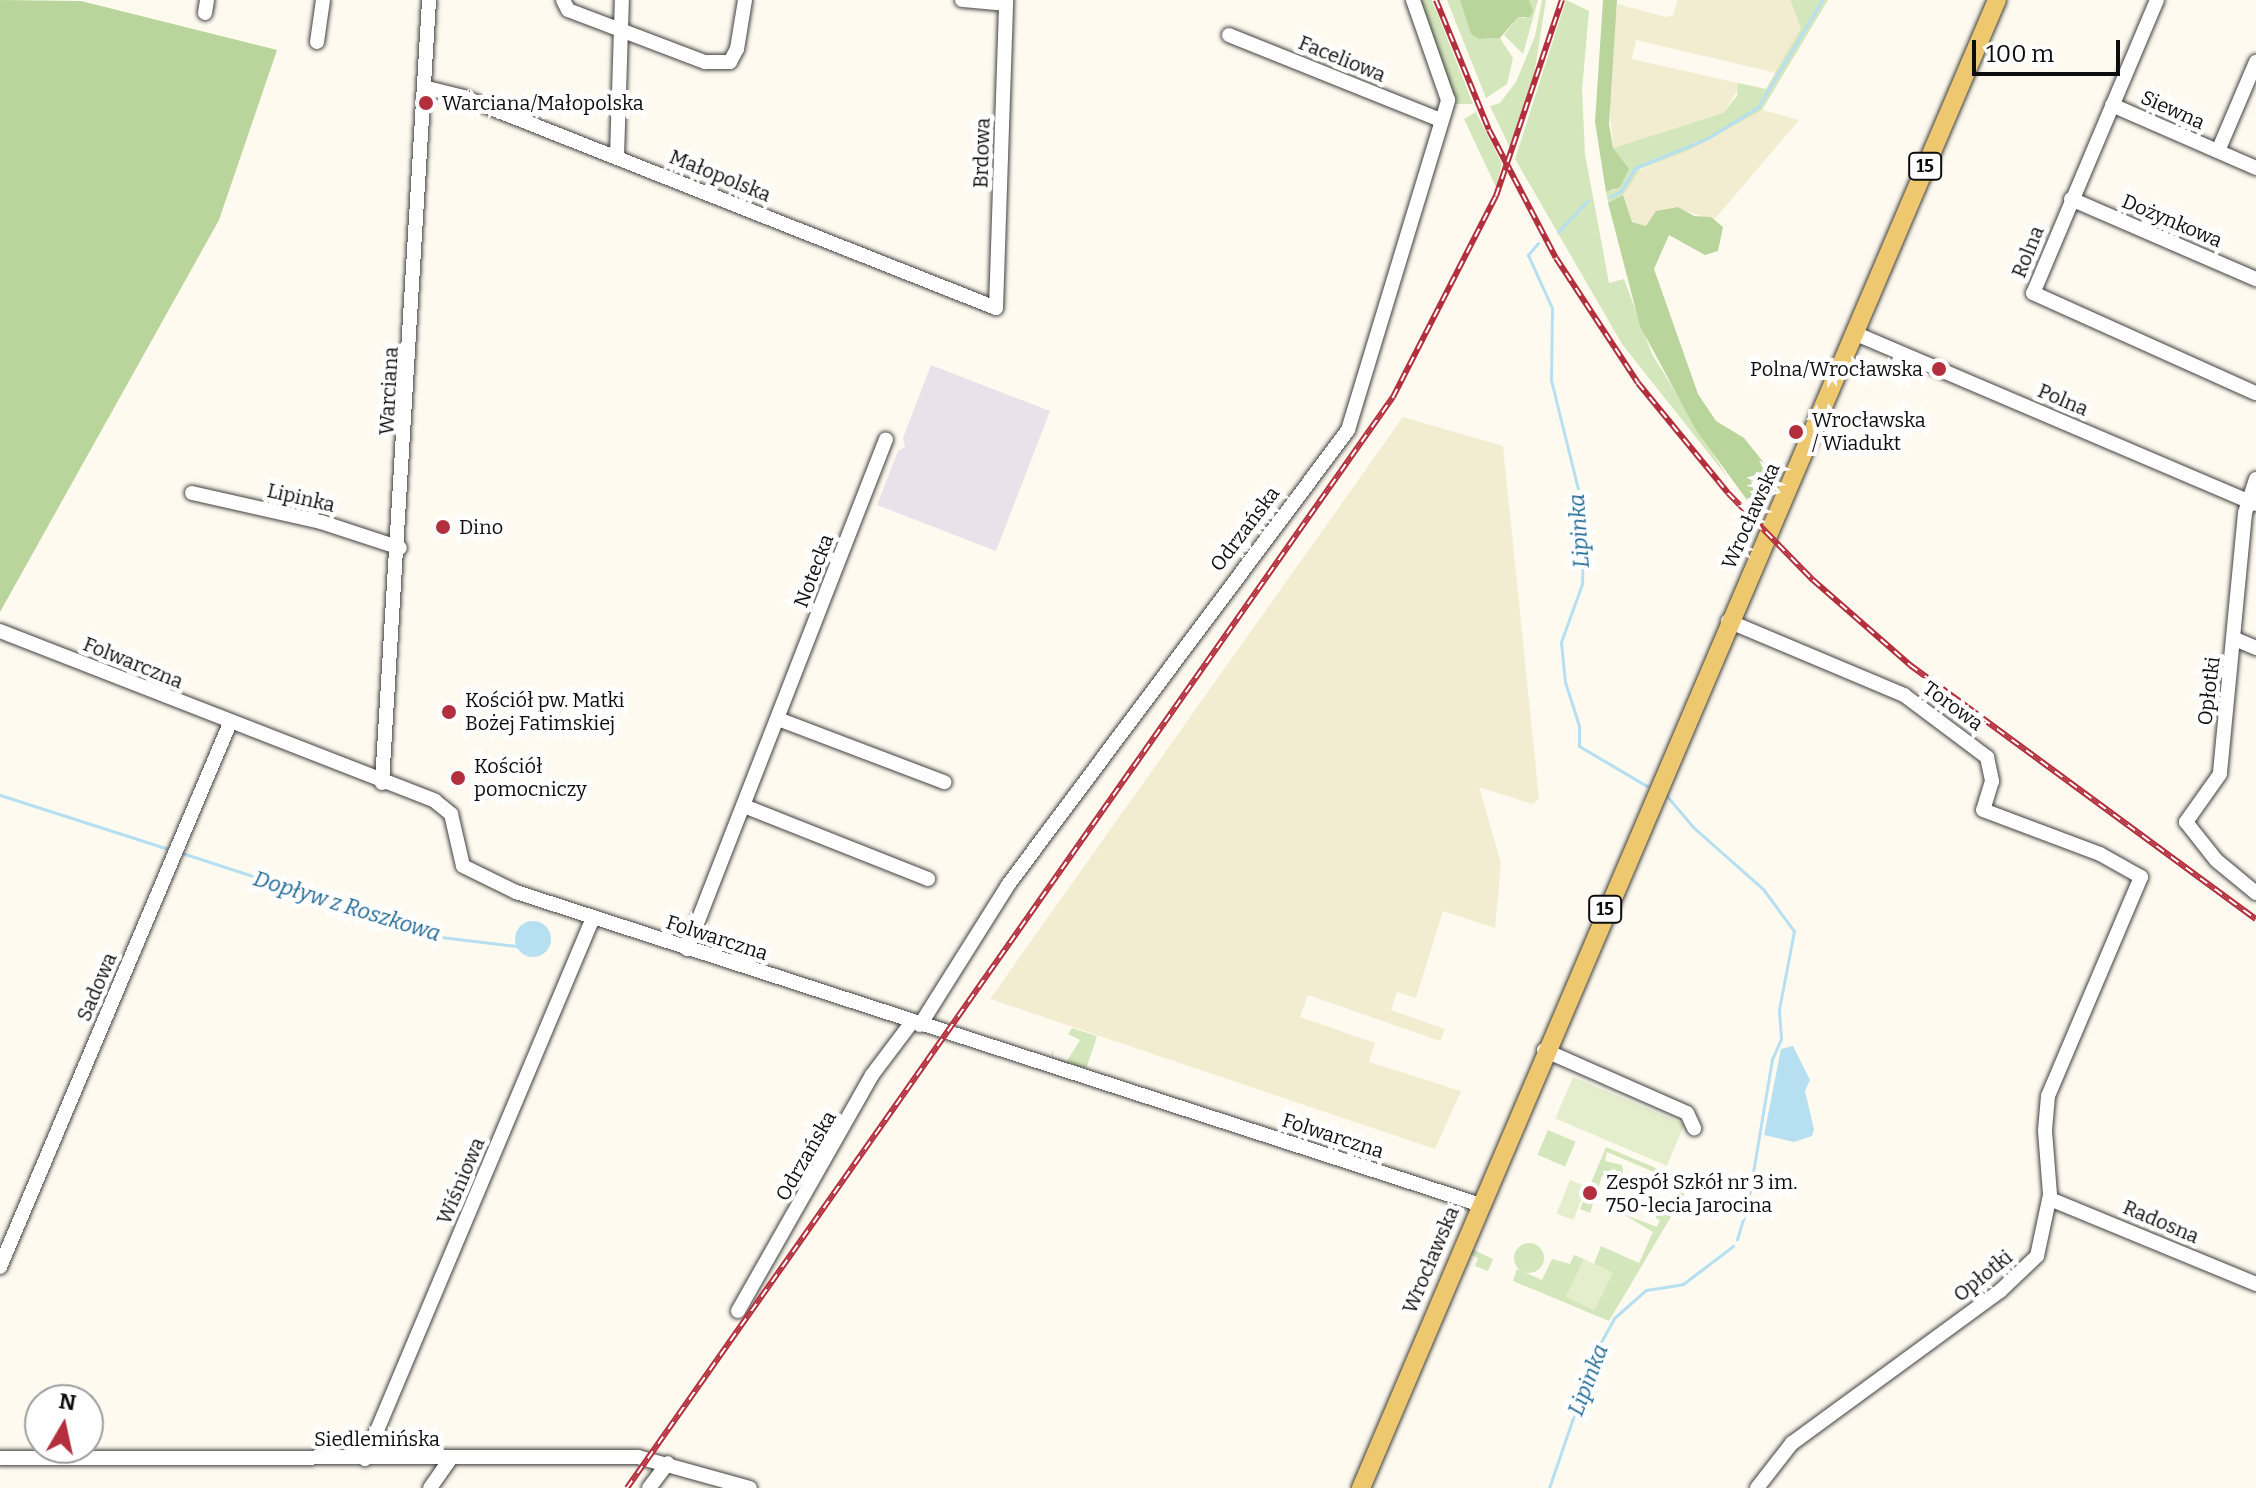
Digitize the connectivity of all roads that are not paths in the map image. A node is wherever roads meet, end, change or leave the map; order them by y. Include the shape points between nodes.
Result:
1 (323, 0) edge
2 (429, 0) edge
3 (563, 0) edge
4 (622, 0) edge
5 (745, 0) edge
6 (962, 0) edge
7 (1413, 0) edge
8 (1997, 0) edge
9 (2157, 0) edge
10 (1006, 2) edge
11 (621, 30) junction
12 (1229, 35) dead end
13 (317, 42) dead end
14 (2256, 62) edge
15 (427, 88) junction
16 (2112, 105) junction
17 (1440, 120) junction
18 (2218, 151) junction
19 (617, 156) junction
20 (2256, 168) edge
21 (2071, 199) junction
22 (2256, 279) edge
23 (996, 308) joint
24 (1854, 333) junction
25 (2256, 393) edge
26 (886, 439) dead end
27 (2256, 479) edge
28 (192, 493) dead end
29 (2252, 503) edge
30 (400, 548) junction
31 (1728, 621) junction
32 (0, 631) edge
33 (2235, 639) junction
34 (2256, 648) edge
35 (778, 719) junction
36 (230, 723) junction
37 (944, 782) dead end
38 (382, 783) junction
39 (744, 806) junction
40 (2141, 877) joint
41 (928, 879) dead end
42 (2256, 893) edge
43 (593, 918) junction
44 (687, 949) junction
45 (916, 1023) junction
46 (1544, 1050) junction
47 (1694, 1128) dead end
48 (2050, 1199) junction
49 (1478, 1204) junction
50 (0, 1226) edge
51 (15, 1232) junction
52 (0, 1267) edge
53 (2256, 1284) edge
54 (738, 1311) dead end
55 (0, 1458) edge
56 (451, 1458) junction
57 (365, 1459) junction
58 (668, 1463) junction
59 (430, 1488) edge
60 (649, 1488) edge
61 (750, 1488) edge
62 (1361, 1488) edge
63 (1757, 1488) edge

1 - 13 street
2 - 15 street, Warciana
3 - 11 street via 568,10
4 - 11 street
5 - 11 street via 730,62 705,62
6 - 10 street
7 - 17 street, Odrzańska via 1445,81 1448,100
8 - 24 main road, Wrocławska / 15
9 - 16 street, Rolna
10 - 23 street, Brdowa
11 - 19 street
12 - 17 street, Faceliowa
14 - 18 street, Siewna
15 - 19 street, Małopolska
15 - 30 street, Warciana
16 - 18 street, Siewna
16 - 21 street, Rolna
17 - 45 street, Odrzańska via 1348,430 1008,885
18 - 20 street, Siewna
19 - 23 street, Małopolska
21 - 22 street, Dożynkowa
21 - 25 street, Rolna via 2033,286 2037,298
24 - 29 street, Polna
24 - 31 main road, Wrocławska / 15
26 - 35 street, Notecka
27 - 29 street, Opłotki
28 - 30 street, Lipinka via 321,522
29 - 33 street, Opłotki
30 - 38 street, Warciana
31 - 40 street, Torowa via 1904,695 1987,757 1992,781 1983,810 2100,854
31 - 46 main road, Wrocławska / 15
32 - 36 street, Folwarczna
33 - 34 street
33 - 42 street, Opłotki via 2220,774 2186,822 2216,860
35 - 37 street
35 - 39 street, Notecka
36 - 38 street, Folwarczna
36 - 51 street, Sadowa
38 - 43 street, Folwarczna via 444,806 454,826 458,860 469,870
39 - 41 street
39 - 44 street, Notecka
40 - 48 street, Opłotki via 2048,1096
43 - 44 street, Folwarczna
43 - 57 street, Wiśniowa
44 - 45 street, Folwarczna
45 - 49 street, Folwarczna
45 - 54 street, Odrzańska via 872,1075
46 - 47 street via 1687,1113
46 - 49 main road, Wrocławska / 15
48 - 53 street, Radosna
48 - 63 street, Opłotki via 2037,1256 2025,1269 1792,1443
49 - 62 main road, Wrocławska / 15
50 - 51 street
51 - 52 street, Sadowa
55 - 57 street, Siedlemińska
56 - 57 street, Siedlemińska
56 - 58 street, Siedlemińska via 638,1457
56 - 59 street
58 - 60 street
58 - 61 street, Siedlemińska

